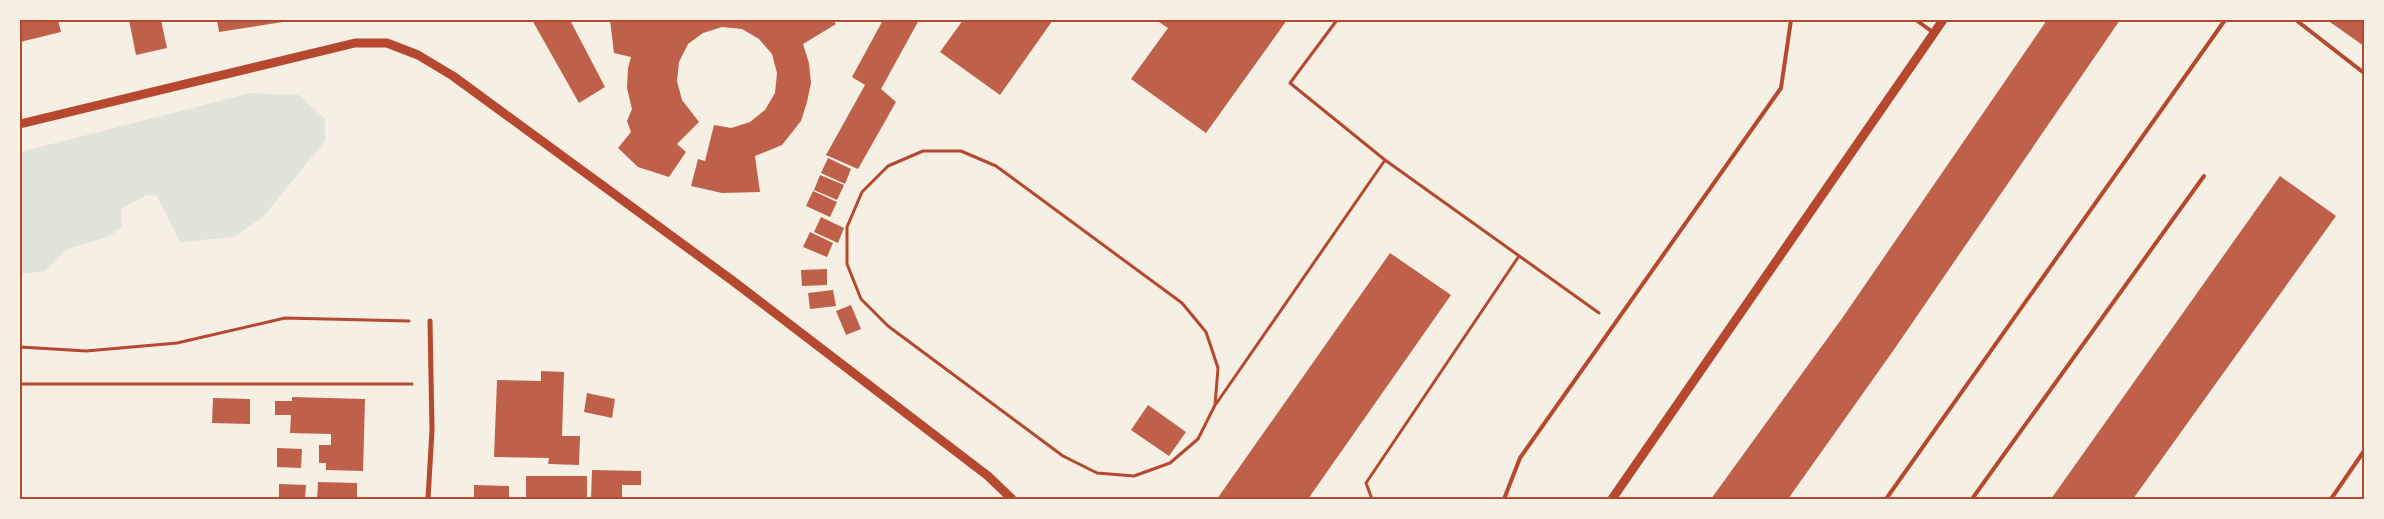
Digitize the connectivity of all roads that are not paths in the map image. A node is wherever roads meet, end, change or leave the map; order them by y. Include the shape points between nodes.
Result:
1 (1791, 20) edge
2 (1916, 20) edge
3 (1943, 20) edge
4 (2225, 20) edge
5 (2296, 20) edge
6 (1934, 34) junction
7 (2364, 73) edge
8 (20, 124) edge
9 (2204, 176) dead end
10 (430, 321) road end
11 (2364, 451) edge
12 (428, 499) edge
13 (1012, 499) edge
14 (1504, 499) edge
15 (1612, 499) edge
16 (1886, 499) edge
17 (1972, 499) edge
18 (2331, 499) edge

1 - 14 lane via 1780,88 1520,458
2 - 6 lane
3 - 6 street
4 - 16 lane
5 - 7 lane
6 - 15 street
8 - 13 street via 355,43 387,43 418,55 453,76 733,281 988,476
9 - 17 lane
10 - 12 street via 433,384
11 - 18 lane

